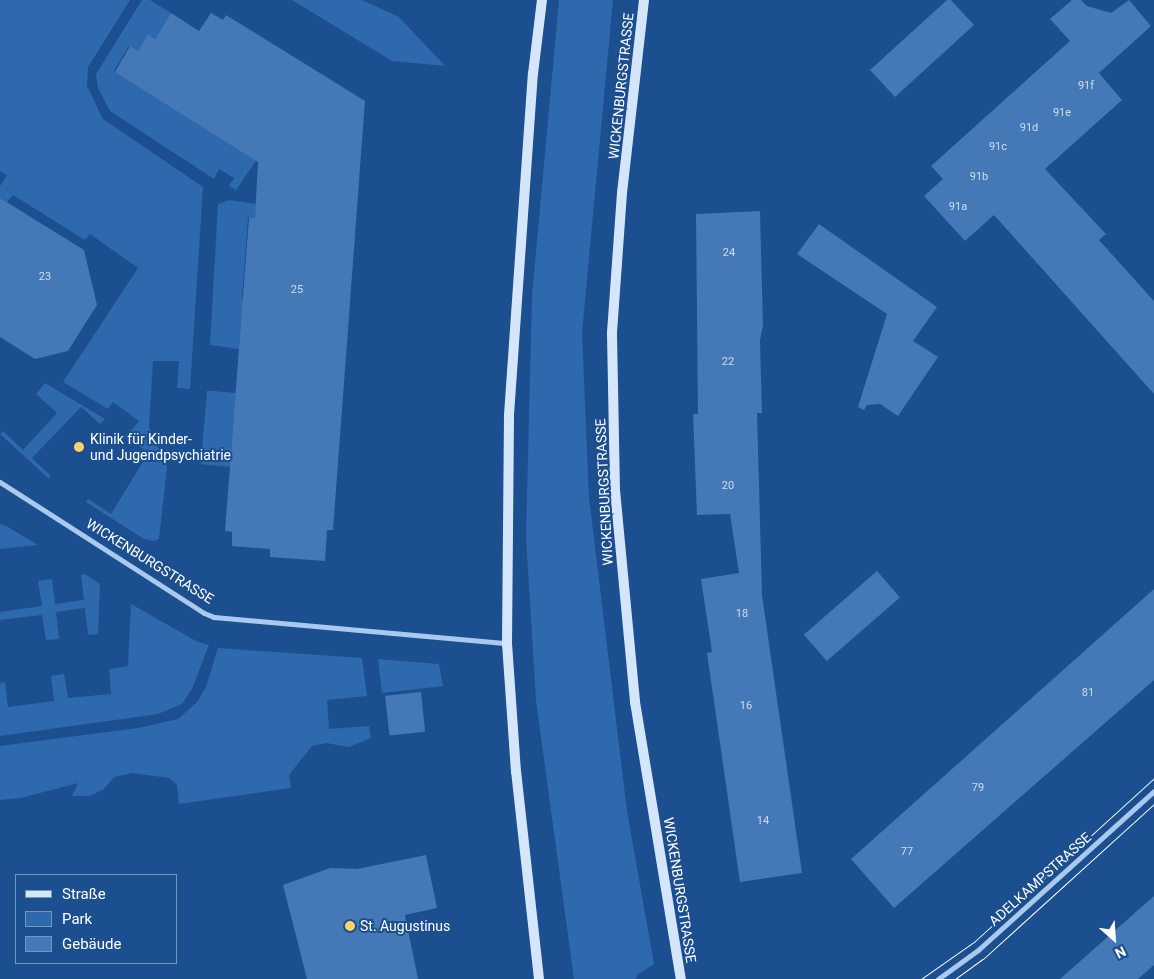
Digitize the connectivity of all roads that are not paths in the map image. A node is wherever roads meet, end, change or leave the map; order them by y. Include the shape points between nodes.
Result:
1 (542, 0) edge
2 (644, 0) edge
3 (0, 482) edge
4 (507, 644) junction
5 (1154, 792) edge
6 (539, 979) edge
7 (681, 979) edge
8 (938, 979) edge

1 - 4 main road via 533,74 508,415
2 - 7 main road, WICKENBURGSTRASSE via 622,193 612,334 615,490 635,702
3 - 4 street, WICKENBURGSTRASSE via 214,617
4 - 6 main road via 516,772
5 - 8 street, ADELKAMPSTRASSE via 978,950

